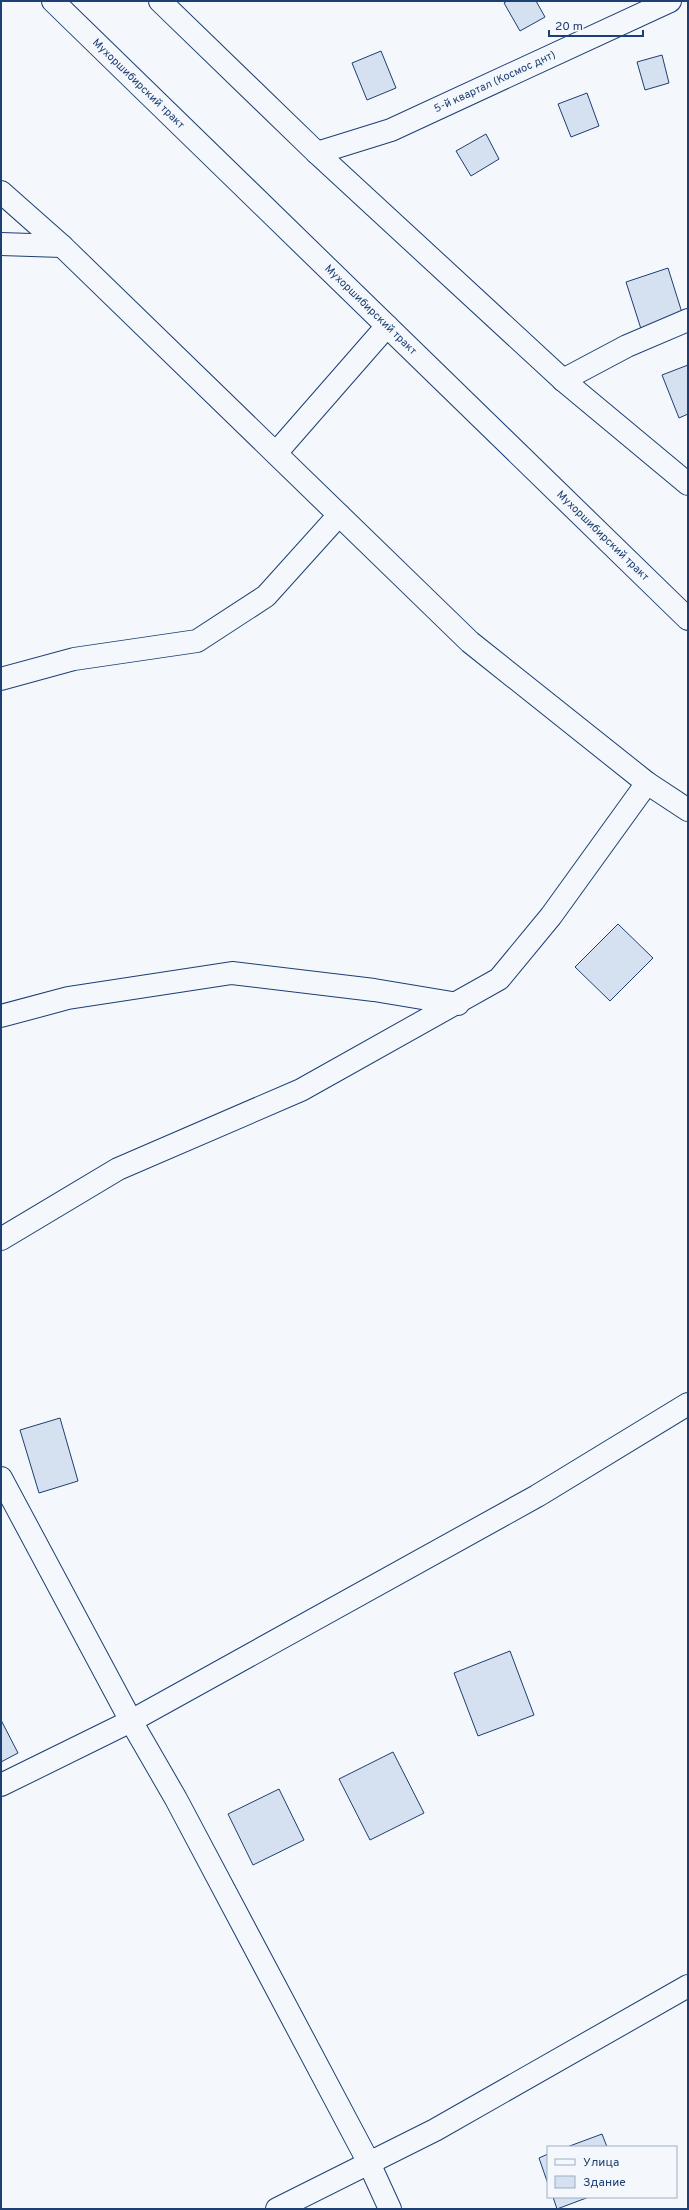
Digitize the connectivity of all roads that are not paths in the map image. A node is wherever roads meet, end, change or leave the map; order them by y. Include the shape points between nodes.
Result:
1 (54, 1) edge
2 (160, 1) edge
3 (670, 1) edge
4 (317, 153) junction
5 (1, 192) edge
6 (1, 244) edge
7 (62, 246) junction
8 (688, 320) edge
9 (387, 326) junction
10 (563, 380) junction
11 (276, 454) junction
12 (688, 484) edge
13 (339, 515) junction
14 (688, 619) edge
15 (1, 679) edge
16 (647, 783) junction
17 (688, 810) edge
18 (458, 1004) junction
19 (1, 1016) edge
20 (1, 1239) edge
21 (688, 1404) edge
22 (1, 1478) edge
23 (131, 1721) junction
24 (1, 1785) edge
25 (688, 1986) edge
26 (369, 2163) junction
27 (277, 2209) edge
28 (390, 2209) edge

1 - 9 street, Мухоршибирский тракт
2 - 4 street
3 - 4 street, 5-й квартал (Космос днт) via 391,130
4 - 10 street
5 - 7 street
6 - 7 street
7 - 11 street
8 - 10 street via 627,346
9 - 11 street
9 - 14 street, Мухоршибирский тракт
10 - 12 street
11 - 13 street
13 - 15 street via 266,596 197,641 74,659
13 - 16 street via 470,642
16 - 17 street
16 - 18 street via 552,916 499,979
18 - 19 street via 374,990 232,973 68,998
18 - 20 street via 302,1090 118,1169
21 - 23 street via 537,1496
22 - 23 street
23 - 24 street
23 - 26 street via 176,1799
25 - 26 street via 435,2130
26 - 27 street
26 - 28 street

